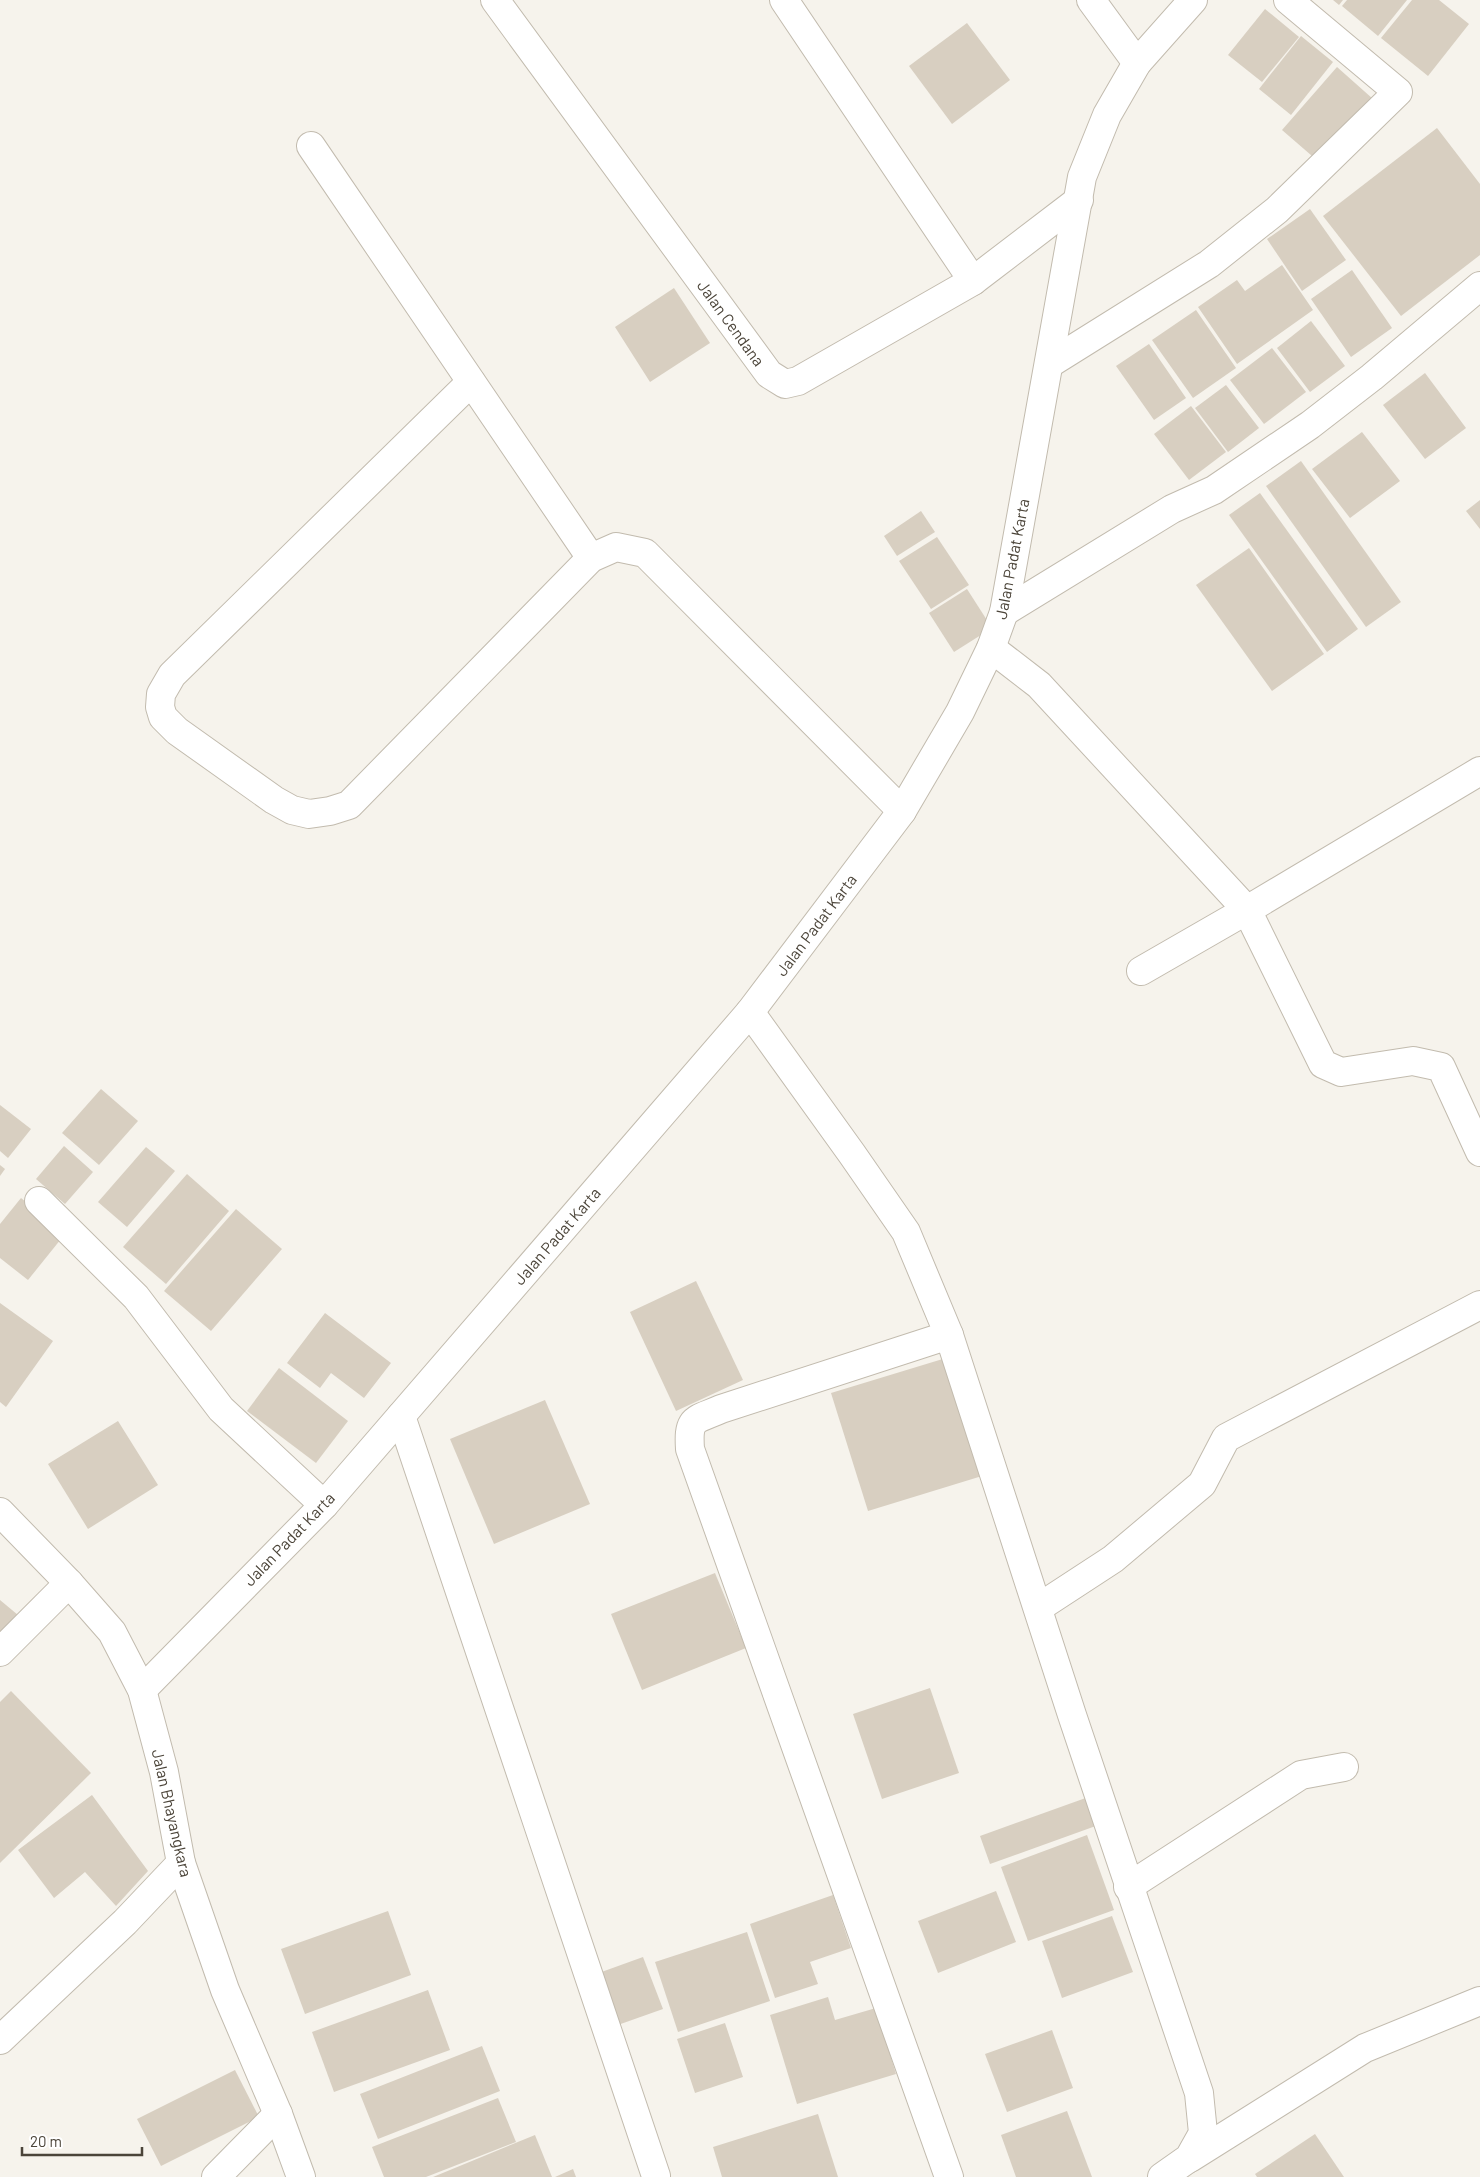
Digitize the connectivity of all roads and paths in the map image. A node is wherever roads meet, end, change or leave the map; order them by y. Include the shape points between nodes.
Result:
1 (495, 0) edge
2 (784, 0) edge
3 (1091, 0) edge
4 (1193, 0) edge
5 (1288, 0) edge
6 (1137, 63) junction
7 (311, 146) dead end
8 (1079, 200) junction
9 (973, 281) junction
10 (1480, 286) edge
11 (1049, 364) junction
12 (471, 382) junction
13 (591, 558) junction
14 (1004, 612) junction
15 (990, 648) junction
16 (1480, 771) edge
17 (902, 811) junction
18 (1247, 910) junction
19 (1141, 971) dead end
20 (750, 1012) junction
21 (1480, 1152) edge
22 (39, 1201) dead end
23 (1480, 1305) edge
24 (949, 1335) junction
25 (401, 1416) junction
26 (324, 1505) junction
27 (0, 1512) edge
28 (69, 1583) junction
29 (1038, 1608) junction
30 (0, 1652) edge
31 (142, 1690) junction
32 (1344, 1767) dead end
33 (181, 1863) junction
34 (1128, 1887) junction
35 (1480, 2001) edge
36 (0, 2040) edge
37 (278, 2114) junction
38 (1190, 2158) junction
39 (656, 2176) edge
40 (216, 2177) edge
41 (301, 2177) edge
42 (949, 2177) edge
43 (1162, 2177) edge

1 - 9 street, Jalan Cendana via 769,374 786,384 798,381
2 - 9 street
3 - 6 street
4 - 6 street, Jalan Padat Karta
5 - 11 street via 1398,92 1277,210 1209,264
6 - 8 street, Jalan Padat Karta via 1106,115 1082,177
7 - 12 street
8 - 9 street, Jalan Cendana
8 - 11 street, Jalan Padat Karta
10 - 14 street via 1310,425 1214,490 1172,510
11 - 14 street, Jalan Padat Karta
12 - 13 street
12 - 13 street via 172,675 161,694 163,717 177,732 292,810 309,814 349,804
13 - 17 street via 616,547 645,552
14 - 15 street, Jalan Padat Karta
15 - 17 street, Jalan Padat Karta via 960,712
15 - 18 street via 1038,685
16 - 18 street
17 - 20 street, Jalan Padat Karta
18 - 19 street
18 - 21 street via 1323,1064 1341,1072 1413,1061 1441,1067
20 - 24 street via 906,1232
20 - 25 street, Jalan Padat Karta
22 - 26 street via 136,1297 221,1409
23 - 29 street via 1226,1438 1202,1484 1113,1559
24 - 29 street
24 - 42 street via 721,1409 694,1420 689,1432 690,1449
25 - 26 street, Jalan Padat Karta
25 - 39 street
26 - 31 street, Jalan Padat Karta
27 - 28 street, Jalan Bhayangkara
28 - 30 street
28 - 31 street, Jalan Bhayangkara via 112,1632
29 - 34 street
31 - 33 street, Jalan Bhayangkara via 164,1772
32 - 34 street via 1301,1775
33 - 36 street via 126,1922
33 - 37 street, Jalan Bhayangkara via 225,1990
34 - 38 street via 1199,2093 1203,2133
35 - 38 street via 1365,2048
37 - 40 street
37 - 41 street, Jalan Bhayangkara
38 - 43 street

